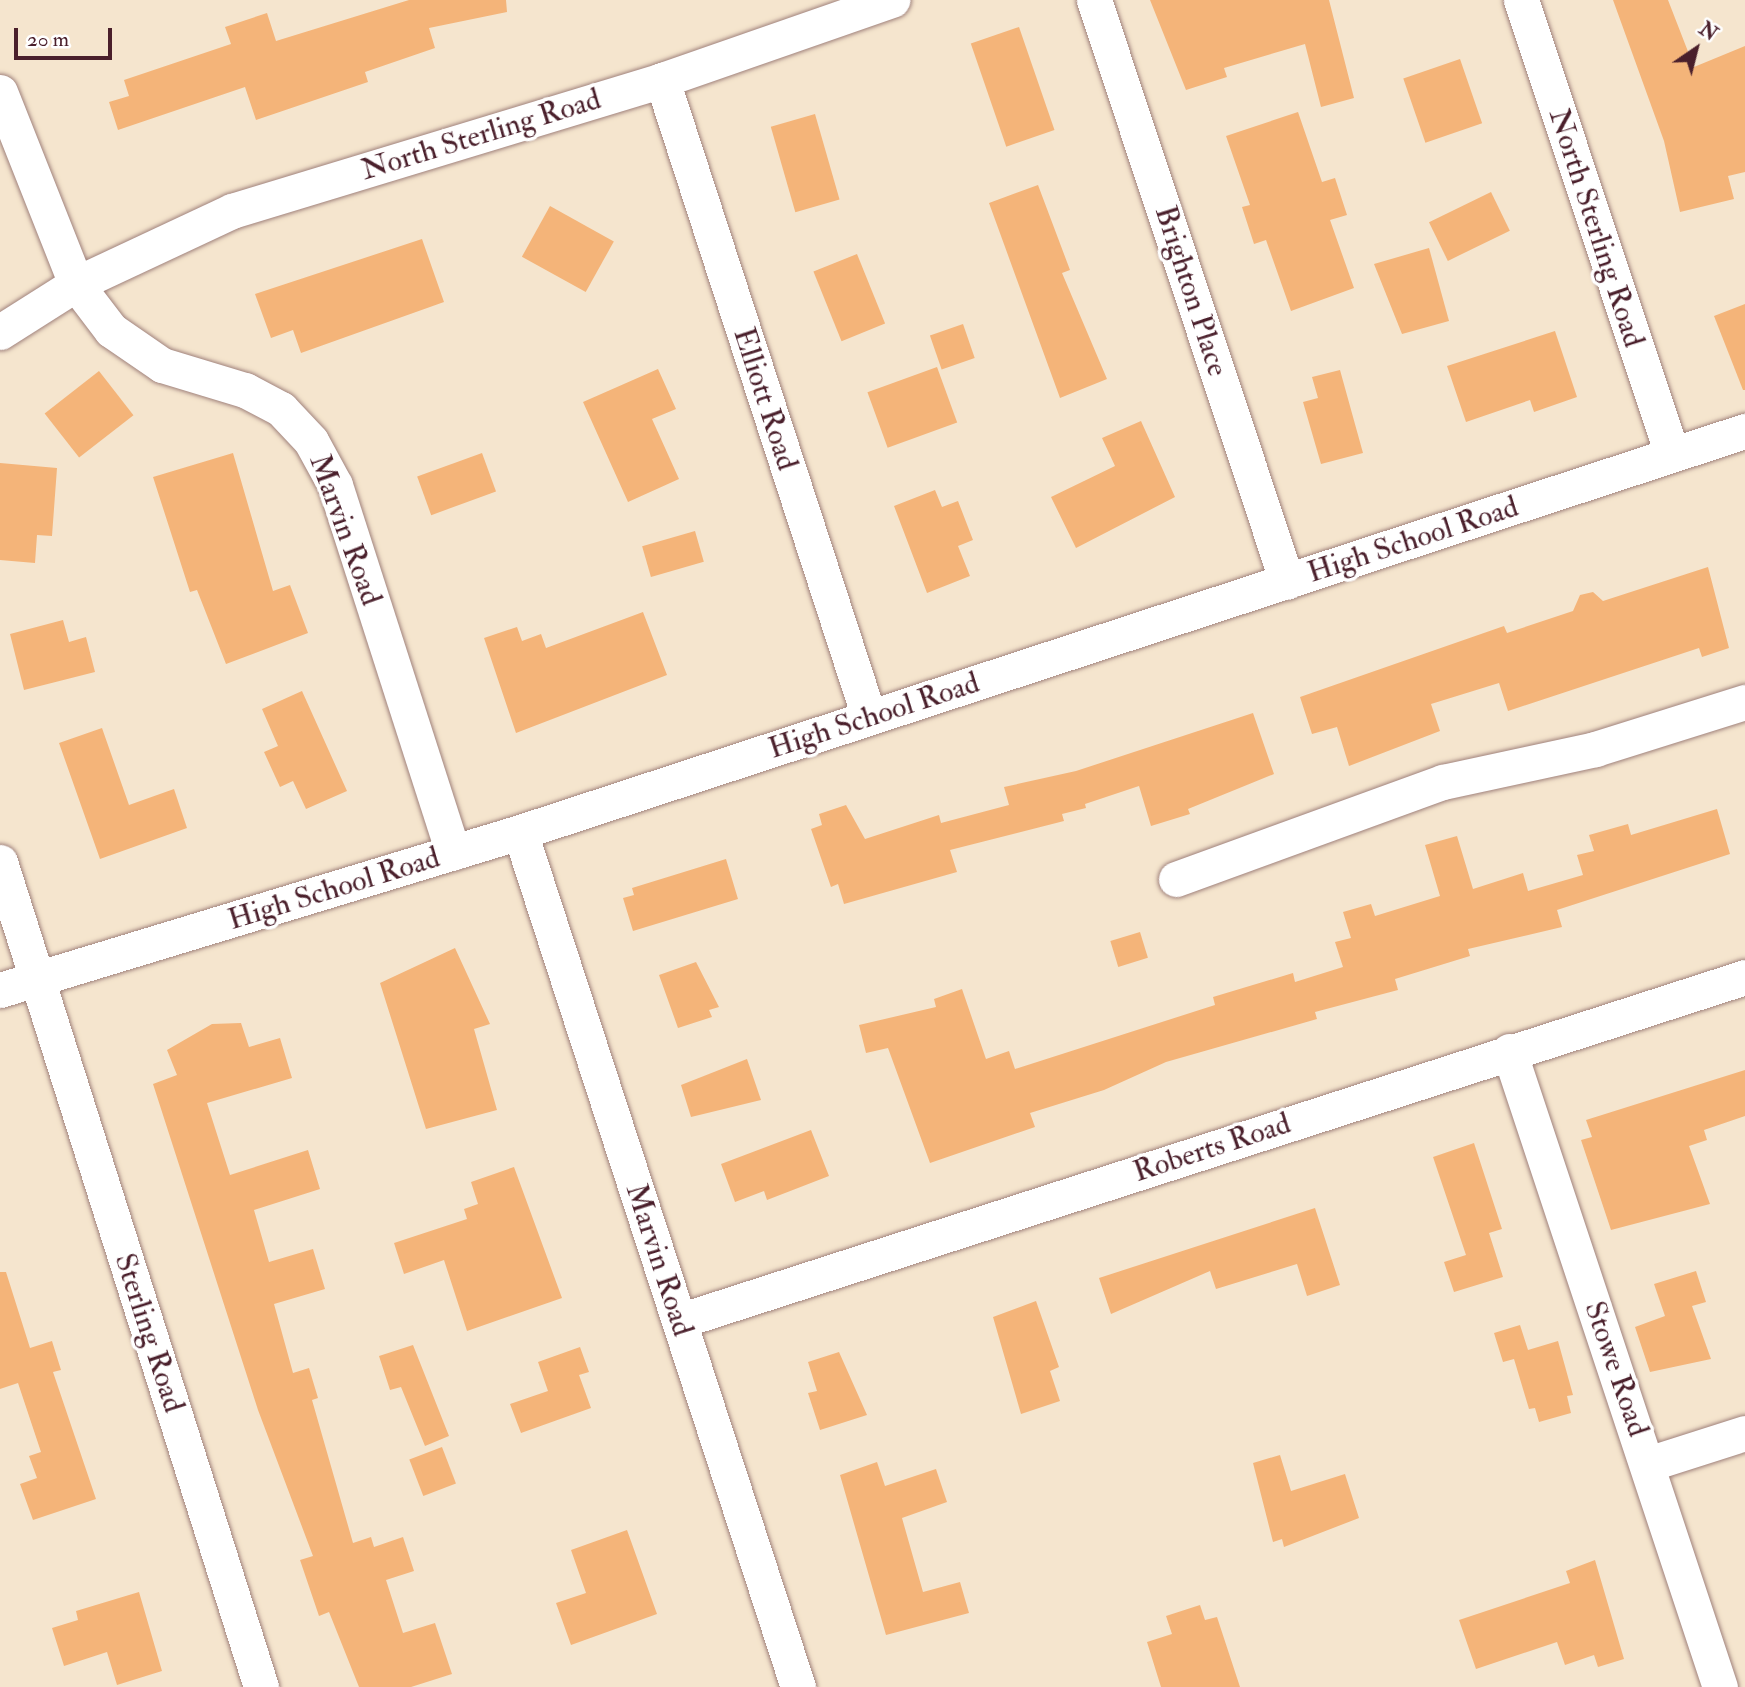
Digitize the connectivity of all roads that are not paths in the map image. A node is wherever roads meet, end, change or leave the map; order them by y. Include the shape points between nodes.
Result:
1 (892, 0) edge
2 (1094, 0) edge
3 (1521, 0) edge
4 (662, 80) junction
5 (0, 92) edge
6 (76, 284) junction
7 (0, 332) edge
8 (1745, 431) edge
9 (1672, 455) junction
10 (1287, 582) junction
11 (1745, 702) edge
12 (869, 717) junction
13 (520, 832) junction
14 (453, 852) junction
15 (0, 862) edge
16 (1176, 879) dead end
17 (1745, 977) edge
18 (37, 980) junction
19 (0, 990) edge
20 (1509, 1051) junction
21 (679, 1321) junction
22 (1745, 1433) edge
23 (1648, 1464) junction
24 (261, 1687) edge
25 (798, 1687) edge
26 (1720, 1687) edge

1 - 4 street, North Sterling Road
2 - 10 street, Brighton Place
3 - 9 street, North Sterling Road
4 - 6 street, North Sterling Road via 232,211
4 - 12 street, Elliott Road
5 - 6 street, Marvin Road
6 - 7 street, North Sterling Road
6 - 14 street, Marvin Road via 111,330 163,365 245,390 281,410 311,441 335,485
8 - 9 street, High School Road
9 - 10 street, High School Road
10 - 12 street, High School Road
11 - 16 street via 1595,749 1443,782
12 - 13 street, High School Road
13 - 14 street, High School Road
13 - 21 street, Marvin Road
14 - 18 street, High School Road
15 - 18 street, Sterling Road
17 - 20 street, Roberts Road
18 - 19 street, High School Road
18 - 24 street, Sterling Road
20 - 21 street, Roberts Road
20 - 23 street, Stowe Road
21 - 25 street, Marvin Road
22 - 23 street
23 - 26 street, Stowe Road

